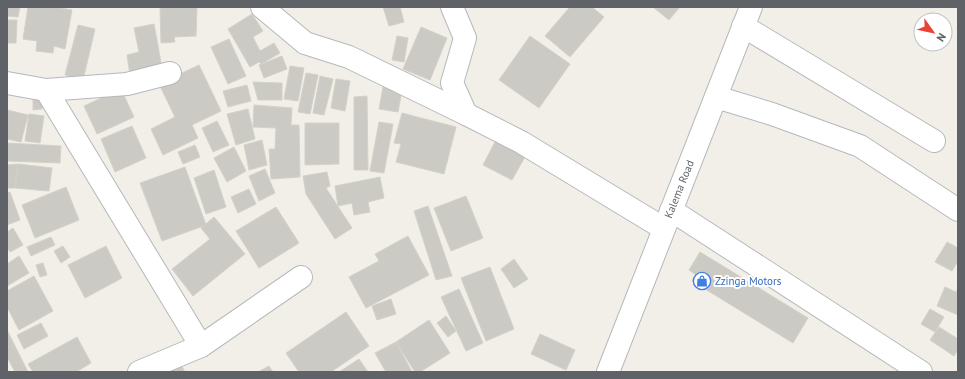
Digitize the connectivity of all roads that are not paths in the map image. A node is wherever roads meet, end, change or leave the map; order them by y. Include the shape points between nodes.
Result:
1 (262, 7) edge
2 (452, 7) edge
3 (747, 17) edge
4 (170, 73) dead end
5 (7, 82) edge
6 (46, 90) junction
7 (716, 97) junction
8 (466, 114) junction
9 (934, 142) dead end
10 (958, 210) edge
11 (667, 219) junction
12 (301, 277) dead end
13 (201, 346) junction
14 (139, 372) edge
15 (608, 372) edge
16 (921, 372) edge

1 - 8 street via 304,43 349,57
2 - 8 street via 465,38 452,83
3 - 7 street, Kalema Road
3 - 9 street
4 - 6 street via 126,84
5 - 6 street
6 - 13 street
7 - 10 street via 860,146
7 - 11 street, Kalema Road
8 - 11 street
11 - 15 street, Kalema Road
11 - 16 street
12 - 13 street
13 - 14 street

